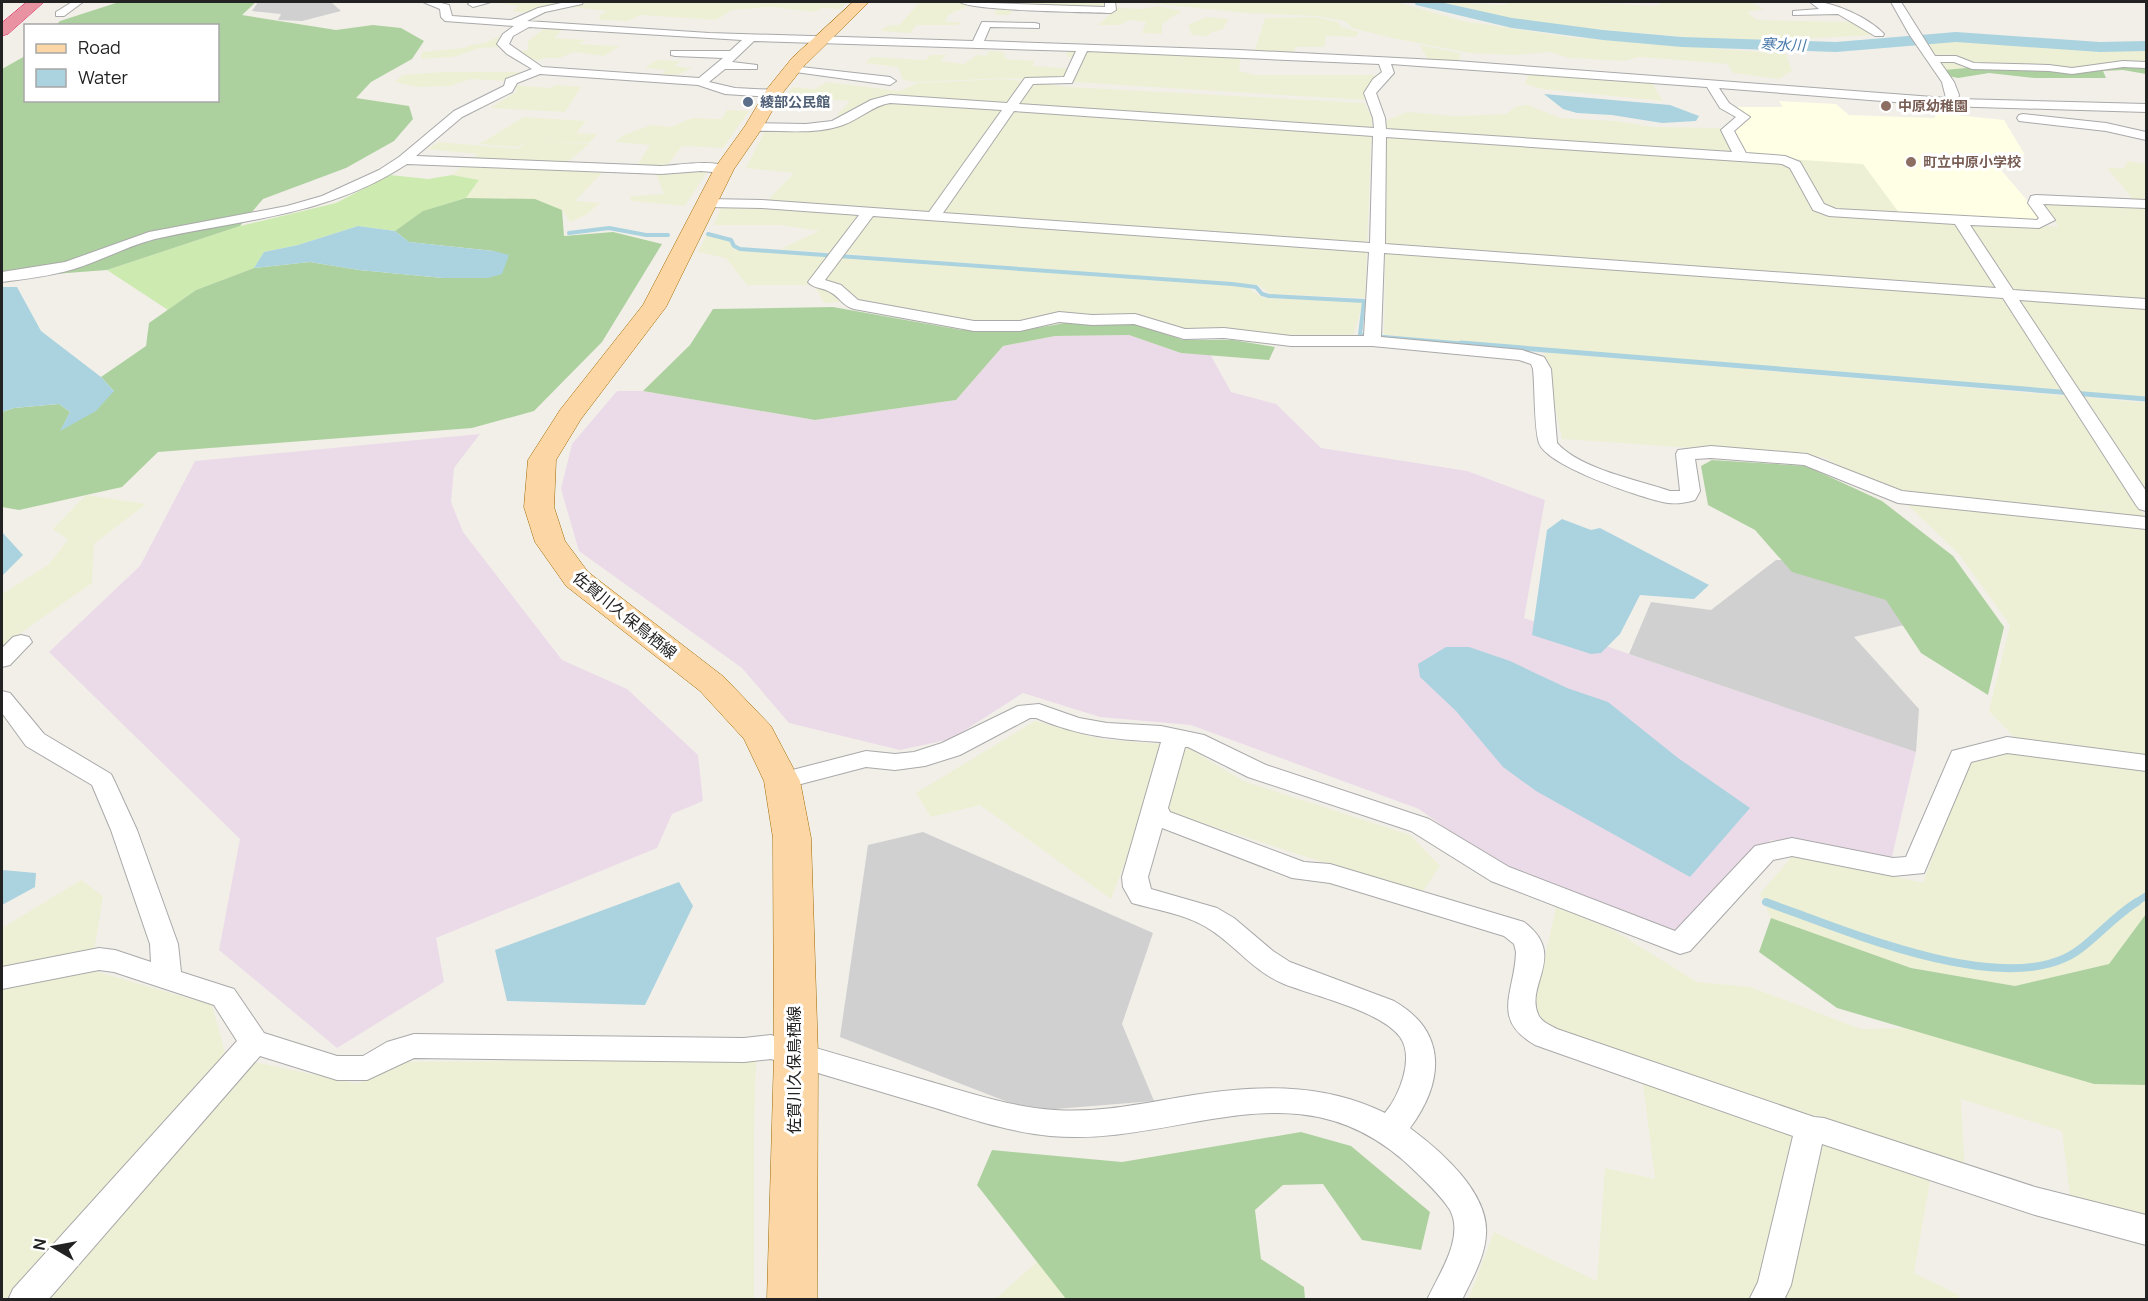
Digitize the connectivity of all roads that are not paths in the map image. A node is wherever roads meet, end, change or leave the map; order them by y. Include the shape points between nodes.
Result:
1 (24, 2) edge
2 (36, 2) edge
3 (78, 2) edge
4 (428, 2) edge
5 (486, 2) edge
6 (578, 2) edge
7 (861, 2) edge
8 (965, 2) edge
9 (1110, 2) edge
10 (1815, 2) edge
11 (1896, 2) edge
12 (473, 4) dead end
13 (1047, 10) junction
14 (1844, 11) junction
15 (1797, 13) dead end
16 (60, 14) dead end
17 (1105, 18) dead end
18 (2, 20) edge
19 (512, 24) junction
20 (526, 25) junction
21 (1035, 26) junction
22 (2, 31) edge
23 (1879, 34) dead end
24 (751, 38) junction
25 (820, 40) junction
26 (977, 46) junction
27 (1024, 48) junction
28 (1082, 50) junction
29 (675, 53) dead end
30 (733, 55) junction
31 (1390, 57) junction
32 (1932, 59) junction
33 (722, 65) junction
34 (2146, 65) edge
35 (753, 67) dead end
36 (539, 70) junction
37 (783, 81) junction
38 (890, 81) dead end
39 (701, 82) junction
40 (1710, 83) junction
41 (1945, 102) junction
42 (1010, 107) junction
43 (2146, 108) edge
44 (754, 127) junction
45 (1379, 131) junction
46 (2146, 135) edge
47 (1741, 157) junction
48 (404, 160) junction
49 (724, 169) junction
50 (706, 203) junction
51 (2146, 204) edge
52 (869, 212) junction
53 (933, 216) junction
54 (1958, 218) junction
55 (1377, 249) junction
56 (2, 277) edge
57 (2010, 294) junction
58 (2146, 304) edge
59 (1372, 337) junction
60 (2146, 505) edge
61 (2146, 523) edge
62 (2, 642) edge
63 (2, 660) edge
64 (2, 699) edge
65 (1174, 736) junction
66 (2146, 763) edge
67 (782, 781) junction
68 (1155, 807) junction
69 (2, 978) edge
70 (167, 978) junction
71 (254, 1042) junction
72 (796, 1055) junction
73 (1815, 1130) junction
74 (1390, 1131) junction
75 (2146, 1230) edge
76 (25, 1299) edge
77 (792, 1299) edge
78 (1444, 1299) edge
79 (1766, 1299) edge

1 - 18 highway
2 - 22 highway
3 - 16 street
4 - 19 street via 445,7 449,19
5 - 12 street
6 - 19 street via 542,10
7 - 25 main road, 佐賀川久保鳥栖線
8 - 13 street
9 - 13 street via 1111,10
10 - 14 street via 1821,8
11 - 32 street
13 - 17 street
13 - 21 street
14 - 15 street
14 - 23 street
19 - 20 street
20 - 24 street
20 - 36 street via 504,37 503,44
21 - 26 street via 986,24
21 - 27 street
24 - 25 street
24 - 30 street
25 - 26 street
25 - 37 main road, 佐賀川久保鳥栖線
26 - 27 street
27 - 28 street
28 - 31 street
28 - 42 street via 1068,80 1029,81
29 - 30 street
30 - 33 street
31 - 40 street
31 - 45 street via 1388,73 1370,93
32 - 34 street via 1956,60 1972,66 2072,71
32 - 41 street via 1953,95
33 - 35 street
33 - 39 street
36 - 39 street
36 - 48 street via 510,82 508,88 459,114
37 - 38 street
37 - 39 street via 728,90
37 - 44 main road, 佐賀川久保鳥栖線
40 - 41 street
40 - 47 street via 1724,105 1744,117 1727,130
41 - 43 street
41 - 46 street
42 - 44 street via 884,99 834,125
42 - 45 street
42 - 53 street
44 - 49 main road, 佐賀川久保鳥栖線
45 - 47 street
45 - 55 street
47 - 54 street via 1791,162 1818,207 1827,212
48 - 49 street
48 - 56 street via 362,184 308,205 149,236 68,266
49 - 50 main road, 佐賀川久保鳥栖線
50 - 52 street
50 - 67 main road, 佐賀川久保鳥栖線 via 654,307 569,416 542,460 539,507 550,542 577,579 712,684 759,734
51 - 54 street via 2036,199 2047,222
52 - 53 street
52 - 59 street via 816,282 834,287 846,301 957,325 1020,326 1059,317 1127,318 1184,334 1224,333 1291,341
53 - 55 street
54 - 57 street
55 - 57 street
55 - 59 street
57 - 58 street
57 - 60 street
59 - 61 street via 1533,358 1542,369 1551,451 1578,465 1668,497 1681,498 1690,491 1685,454 1712,452 1808,460 1898,497
62 - 63 street via 21,642
64 - 70 street via 35,740 102,780 164,944
65 - 66 street via 1195,741 1257,771 1420,825 1500,873 1680,944 1764,853 1792,847 1893,867 1915,866 1961,757 2007,745
65 - 67 street via 1107,731 1040,711 1026,711 951,749 916,760 866,759
65 - 68 street
67 - 72 main road, 佐賀川久保鳥栖線 via 792,838
68 - 73 street via 1161,818 1301,870 1330,874 1514,928 1527,940 1532,958 1521,1000 1530,1027 1546,1037
68 - 74 street via 1135,877 1142,896 1216,920 1281,970 1386,1011 1410,1027 1419,1048 1419,1075 1413,1098
69 - 70 street via 99,959
70 - 71 street via 224,997
71 - 72 street via 337,1068 352,1069 367,1068 398,1050 414,1046 744,1050 771,1047
71 - 76 street
72 - 74 street via 1005,1116 1045,1123 1079,1124 1245,1101 1283,1101 1353,1112
72 - 77 main road, 佐賀川久保鳥栖線
73 - 75 street via 2035,1201
73 - 79 street via 1807,1140 1774,1284
74 - 78 street via 1424,1157 1462,1200 1470,1220 1471,1238

